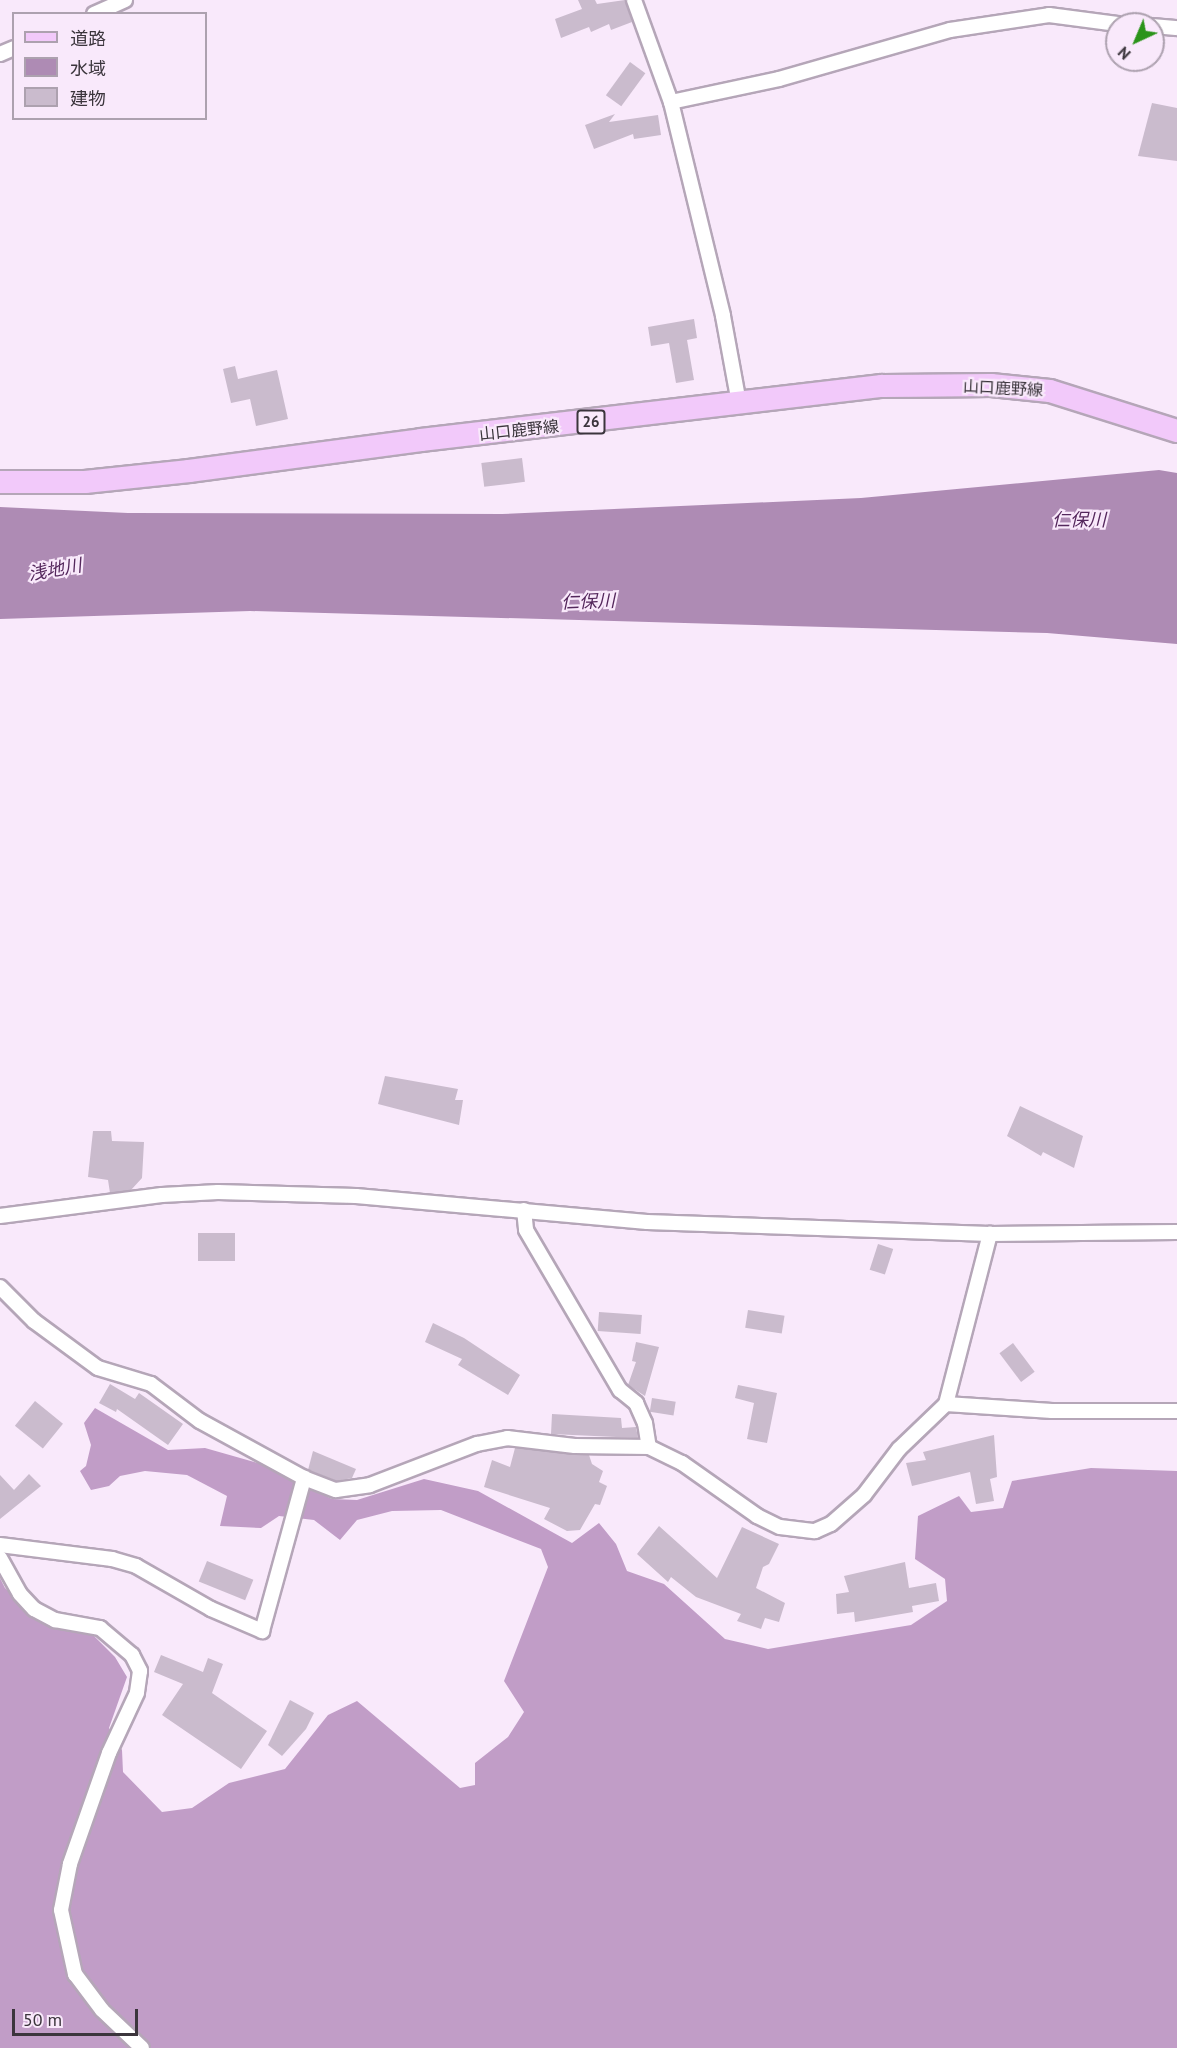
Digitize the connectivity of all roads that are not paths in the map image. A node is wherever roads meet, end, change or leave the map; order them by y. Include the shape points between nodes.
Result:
1 (125, 0) edge
2 (634, 0) edge
3 (1050, 0) edge
4 (98, 12) edge
5 (1049, 15) junction
6 (1105, 22) edge
7 (672, 102) junction
8 (738, 403) junction
9 (1177, 430) edge
10 (0, 482) edge
11 (524, 1210) junction
12 (0, 1216) edge
13 (1177, 1232) edge
14 (990, 1234) junction
15 (0, 1287) edge
16 (946, 1404) junction
17 (1177, 1411) edge
18 (649, 1447) junction
19 (304, 1478) junction
20 (0, 1545) edge
21 (0, 1558) edge
22 (142, 2048) edge

1 - 4 street
2 - 7 street
3 - 5 street
5 - 6 street
5 - 7 street via 950,30 779,80
7 - 8 street via 723,316
8 - 9 main road, 山口鹿野線 / 26 via 882,386 991,385 1050,391
8 - 10 main road, 山口鹿野線 / 26 via 189,471 85,482
11 - 12 street via 356,1196 218,1192 162,1195
11 - 14 street via 646,1222
11 - 18 street via 526,1230 620,1390 636,1403
13 - 14 street
14 - 16 street
15 - 19 street via 34,1321 98,1368 159,1388 200,1421
16 - 17 street via 1063,1411
16 - 18 street via 899,1449 864,1496 831,1524 815,1531 780,1527 764,1520 682,1463
18 - 19 street via 575,1446 507,1438 477,1444 370,1485 336,1490
19 - 20 street via 262,1631 211,1609 136,1566 112,1559
21 - 22 street via 20,1594 34,1609 55,1620 100,1628 132,1655 140,1671 137,1693 109,1753 70,1864 61,1910 75,1974 102,2010

